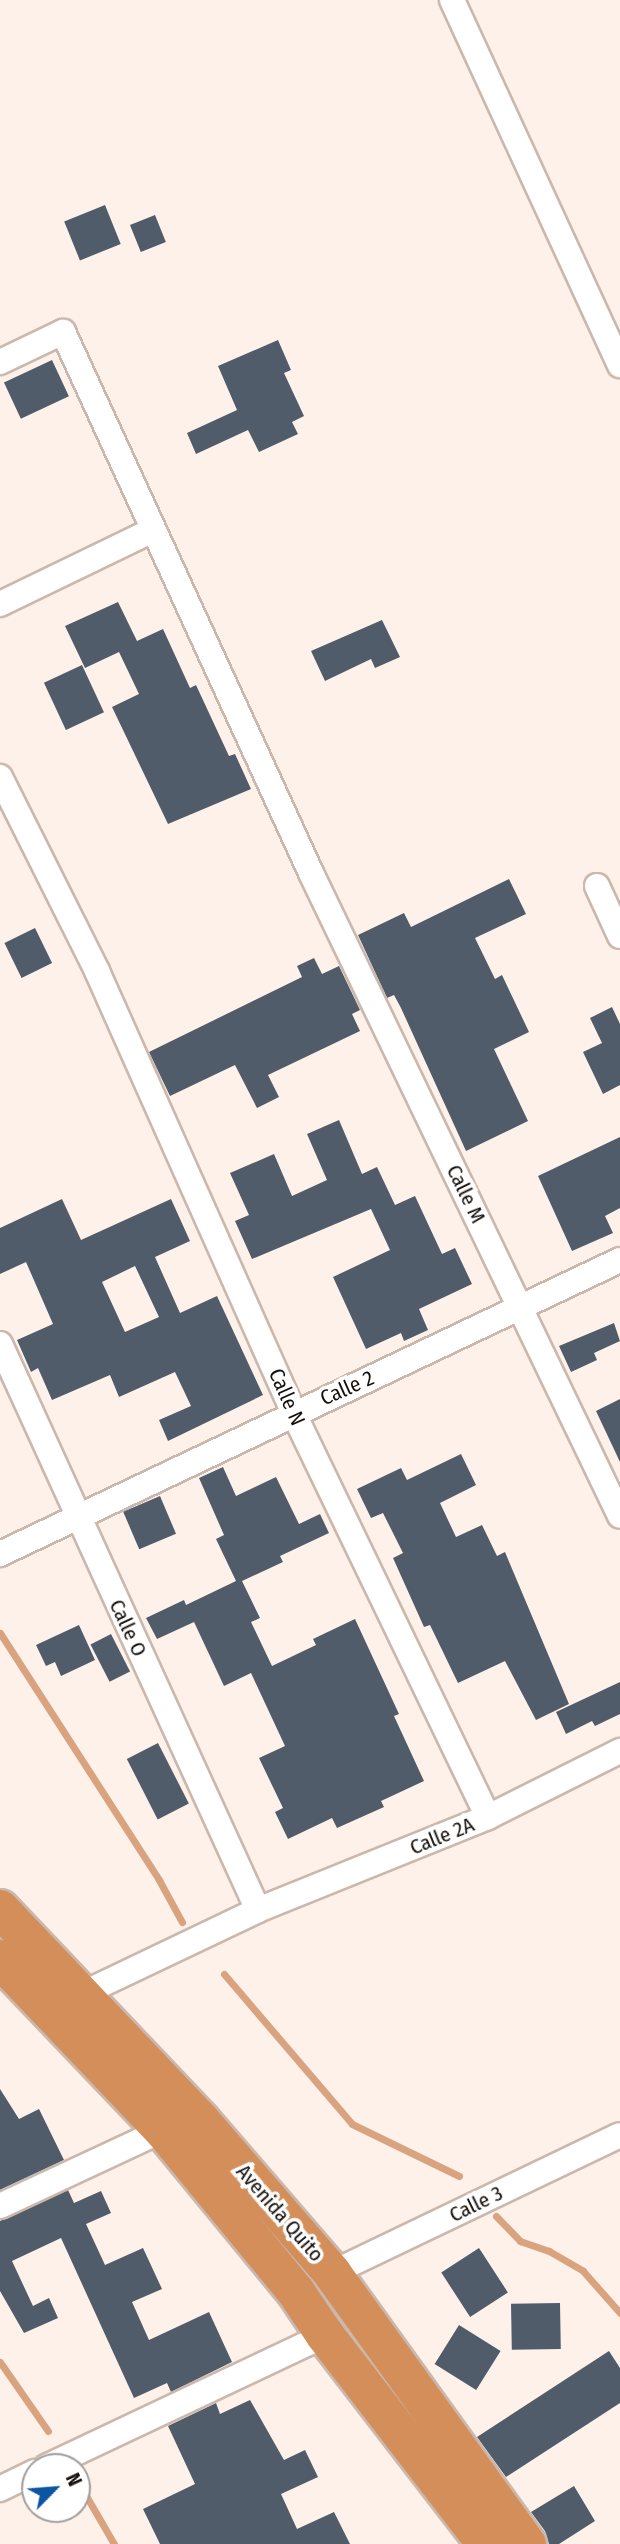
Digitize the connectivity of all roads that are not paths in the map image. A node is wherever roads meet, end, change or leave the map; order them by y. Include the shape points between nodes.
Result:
1 (452, 0) edge
2 (0, 362) edge
3 (620, 365) edge
4 (153, 530) junction
5 (0, 604) edge
6 (0, 777) edge
7 (597, 886) dead end
8 (620, 936) edge
9 (620, 1260) edge
10 (522, 1309) junction
11 (0, 1344) edge
12 (293, 1412) junction
13 (77, 1516) junction
14 (620, 1516) edge
15 (0, 1554) edge
16 (620, 1751) edge
17 (488, 1817) junction
18 (0, 1909) edge
19 (258, 1910) junction
20 (0, 1959) edge
21 (82, 1994) junction
22 (163, 2130) junction
23 (620, 2135) edge
24 (0, 2206) edge
25 (332, 2273) junction
26 (325, 2335) junction
27 (76, 2453) edge
28 (21, 2479) edge
29 (0, 2489) edge
30 (478, 2541) edge
31 (527, 2544) edge

1 - 3 street
2 - 4 street, Calle M via 63,332
4 - 5 street
4 - 10 street, Calle M via 311,873
6 - 12 street, Calle N via 97,971
7 - 8 street
9 - 10 street, Calle 2
10 - 12 street, Calle 2
10 - 14 street, Calle M
11 - 13 street, Calle O
12 - 13 street, Calle 2
12 - 17 street, Calle N
13 - 15 street, Calle 2
13 - 19 street, Calle O
16 - 17 street, Calle 2A
17 - 19 street, Calle 2A
18 - 21 highway, Avenida Quito
19 - 21 street, Calle 2A
20 - 22 highway, Avenida Quito
21 - 25 highway, Avenida Quito via 201,2121
22 - 24 street
22 - 26 highway, Avenida Quito via 296,2292
23 - 25 street, Calle 3
25 - 31 highway, Avenida Quito
26 - 27 street
26 - 30 highway, Avenida Quito
28 - 29 street

